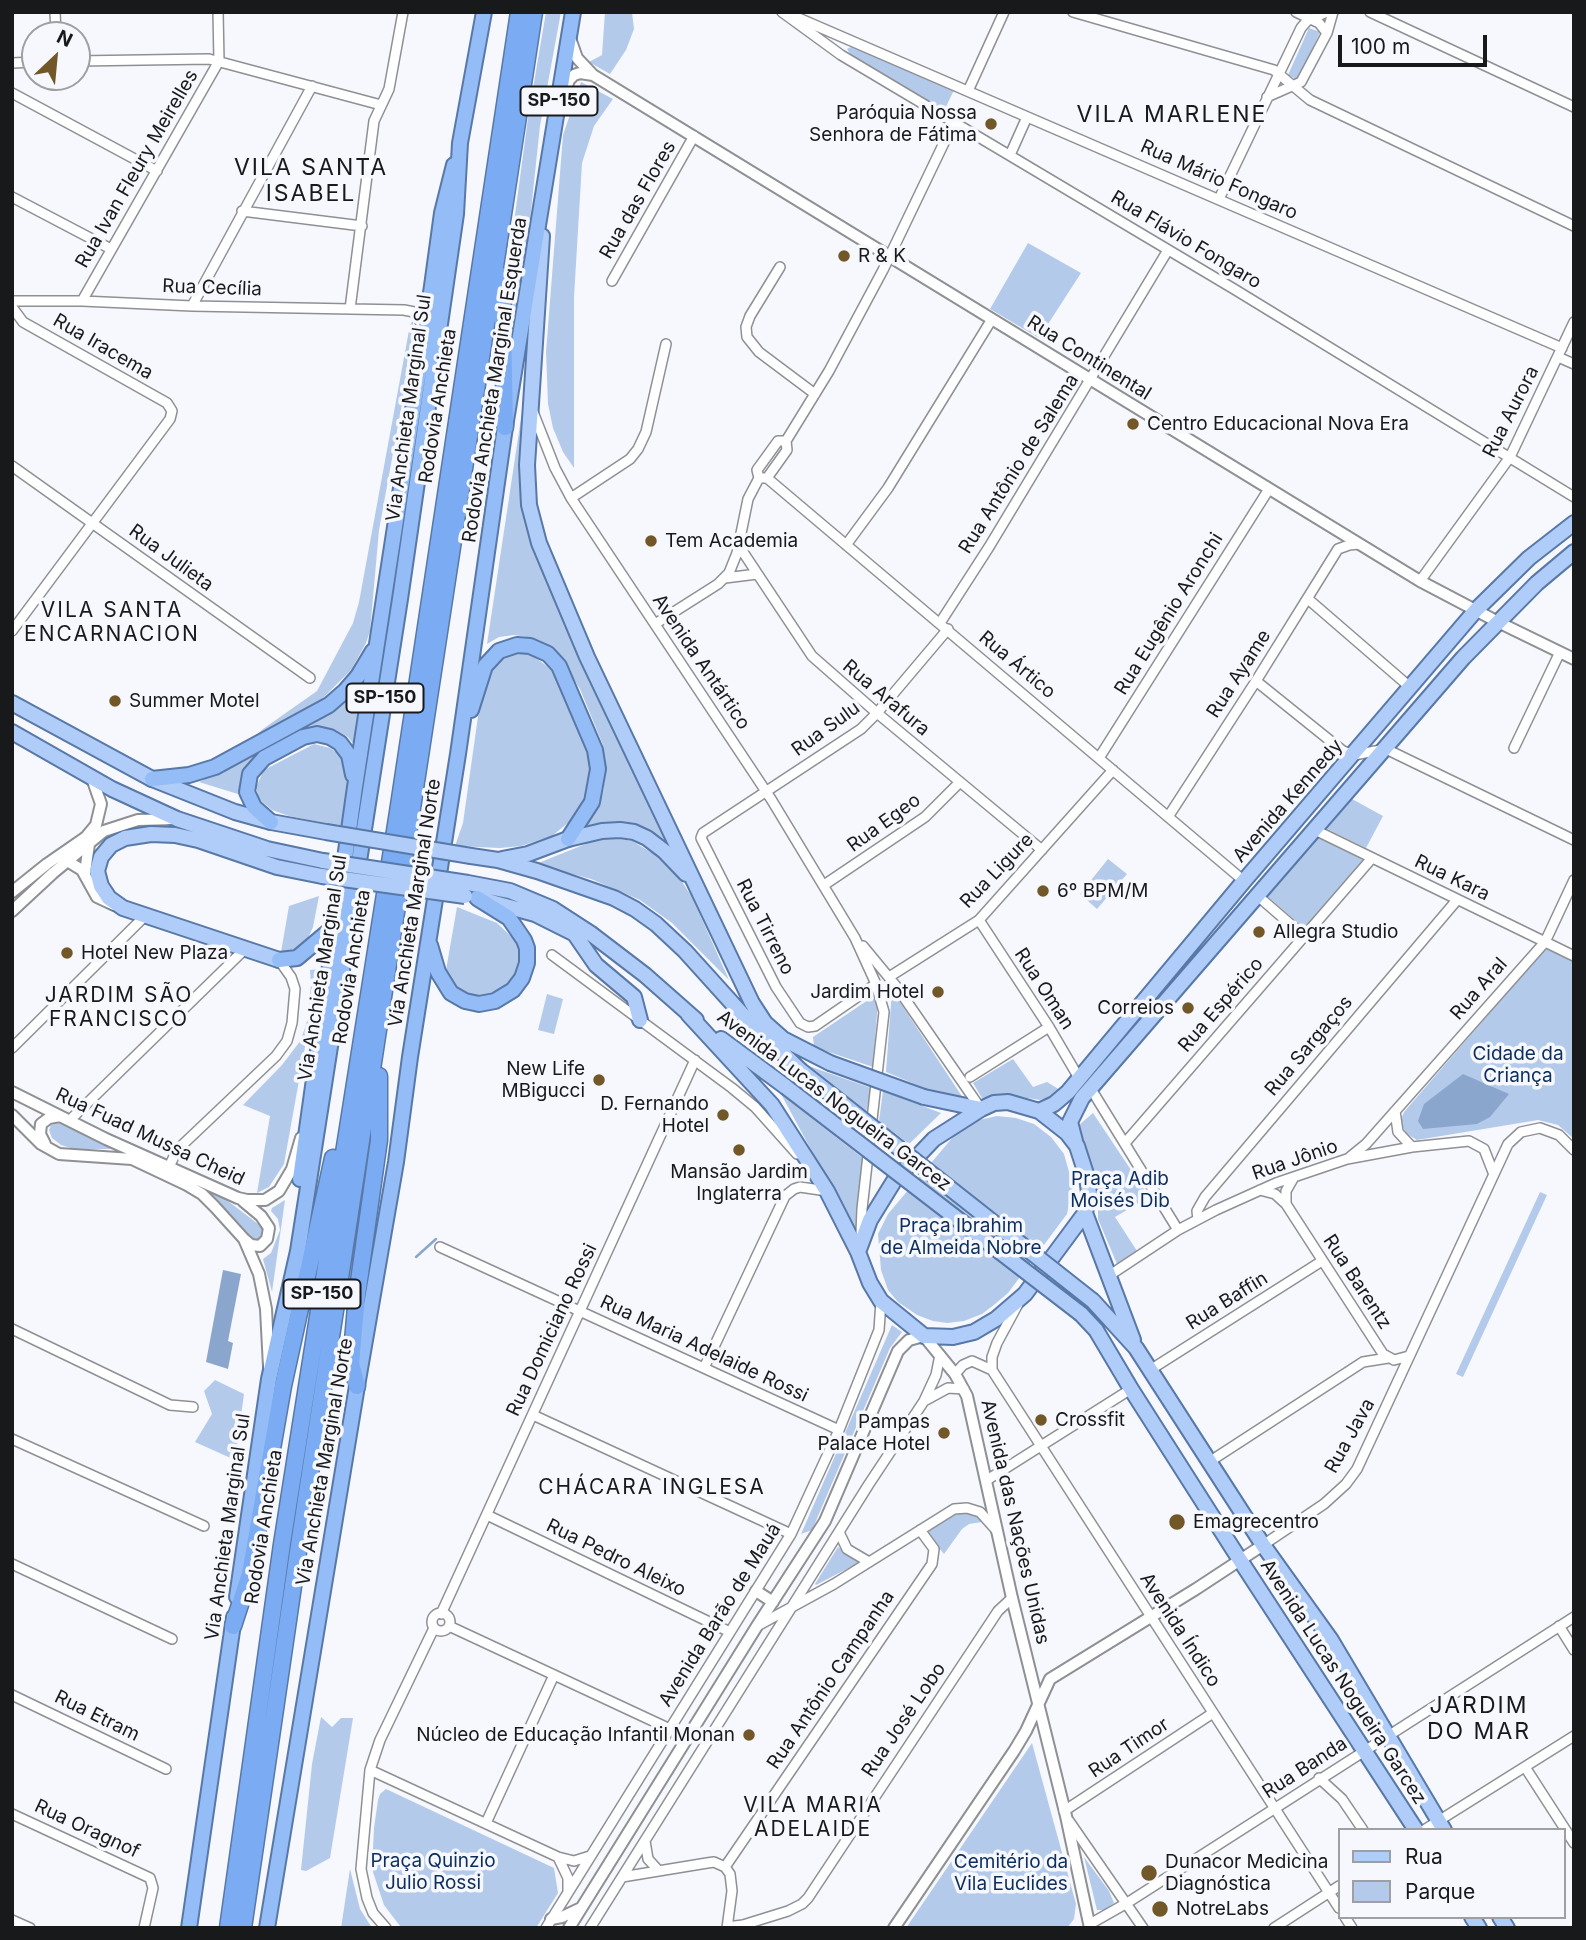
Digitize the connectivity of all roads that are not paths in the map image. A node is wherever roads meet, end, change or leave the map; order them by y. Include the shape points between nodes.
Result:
1 (218, 12) edge
2 (403, 12) edge
3 (484, 12) edge
4 (519, 12) edge
5 (534, 12) edge
6 (573, 12) edge
7 (783, 12) edge
8 (1004, 12) edge
9 (1073, 12) edge
10 (1296, 12) edge
11 (1327, 12) edge
12 (1333, 12) edge
13 (1370, 12) edge
14 (1312, 19) junction
15 (570, 27) junction
16 (1327, 33) junction
17 (850, 40) junction
18 (841, 55) junction
19 (91, 61) edge
20 (219, 61) junction
21 (1278, 72) junction
22 (593, 75) junction
23 (312, 86) junction
24 (1293, 88) junction
25 (968, 91) junction
26 (12, 93) edge
27 (1266, 98) junction
28 (381, 104) junction
29 (1574, 107) edge
30 (557, 113) junction
31 (1027, 117) junction
32 (954, 122) junction
33 (694, 136) junction
34 (460, 143) junction
35 (1010, 155) junction
36 (157, 171) junction
37 (545, 190) junction
38 (12, 197) edge
39 (1219, 199) junction
40 (242, 211) junction
41 (362, 226) junction
42 (1574, 226) edge
43 (501, 228) junction
44 (111, 249) junction
45 (1168, 250) junction
46 (891, 255) junction
47 (780, 267) dead end
48 (612, 281) dead end
49 (432, 286) junction
50 (12, 301) edge
51 (82, 301) junction
52 (192, 306) junction
53 (12, 307) edge
54 (349, 309) junction
55 (411, 311) junction
56 (992, 319) junction
57 (1574, 322) edge
58 (425, 332) junction
59 (666, 344) dead end
60 (1562, 348) junction
61 (1558, 357) junction
62 (1574, 364) edge
63 (1091, 380) junction
64 (815, 394) junction
65 (529, 400) junction
66 (505, 427) junction
67 (1510, 457) junction
68 (12, 466) edge
69 (763, 478) junction
70 (1269, 489) junction
71 (1574, 497) edge
72 (571, 498) junction
73 (91, 522) junction
74 (1574, 523) edge
75 (1334, 529) junction
76 (1359, 544) junction
77 (846, 545) junction
78 (738, 546) junction
79 (1338, 550) junction
80 (1573, 553) edge
81 (757, 574) junction
82 (725, 578) junction
83 (1420, 581) junction
84 (1308, 599) junction
85 (1476, 611) junction
86 (1498, 622) junction
87 (655, 624) junction
88 (944, 626) junction
89 (12, 631) edge
90 (377, 644) junction
91 (1560, 652) junction
92 (1574, 659) edge
93 (310, 678) dead end
94 (1256, 681) junction
95 (1411, 688) junction
96 (12, 703) edge
97 (877, 713) junction
98 (12, 732) edge
99 (1514, 748) dead end
100 (1386, 749) junction
101 (458, 754) junction
102 (1354, 755) junction
103 (1099, 758) junction
104 (1113, 769) junction
105 (92, 778) junction
106 (152, 779) junction
107 (959, 783) junction
108 (355, 787) junction
109 (766, 791) junction
110 (1168, 817) junction
111 (177, 819) junction
112 (271, 822) junction
113 (1315, 830) junction
114 (703, 833) joint
115 (1572, 836) edge
116 (568, 839) junction
117 (89, 844) junction
118 (1042, 850) junction
119 (236, 853) junction
120 (1372, 858) junction
121 (63, 859) junction
122 (498, 860) junction
123 (85, 873) junction
124 (1574, 880) edge
125 (1244, 881) junction
126 (696, 885) junction
127 (824, 885) junction
128 (12, 892) edge
129 (470, 892) junction
130 (1259, 897) junction
131 (1457, 900) junction
132 (122, 908) junction
133 (12, 911) edge
134 (145, 916) junction
135 (979, 920) junction
136 (335, 926) junction
137 (574, 933) junction
138 (1304, 936) junction
139 (855, 937) junction
140 (428, 939) junction
141 (1545, 942) junction
142 (245, 948) junction
143 (552, 955) dead end
144 (1574, 956) edge
145 (279, 960) junction
146 (645, 975) junction
147 (889, 977) junction
148 (876, 984) junction
149 (688, 1014) junction
150 (639, 1020) junction
151 (1049, 1027) junction
152 (363, 1033) junction
153 (12, 1048) edge
154 (376, 1053) junction
155 (695, 1060) junction
156 (970, 1077) dead end
157 (1079, 1078) junction
158 (1091, 1089) junction
159 (12, 1092) edge
160 (981, 1108) junction
161 (1039, 1111) junction
162 (1395, 1111) junction
163 (12, 1115) edge
164 (65, 1118) junction
165 (307, 1119) junction
166 (1125, 1143) junction
167 (1077, 1146) junction
168 (1412, 1147) junction
169 (47, 1148) junction
170 (1574, 1150) edge
171 (1347, 1159) junction
172 (169, 1167) junction
173 (815, 1171) junction
174 (1493, 1172) junction
175 (1294, 1176) junction
176 (1260, 1189) junction
177 (827, 1191) junction
178 (239, 1198) junction
179 (1286, 1204) junction
180 (1084, 1213) junction
181 (1198, 1219) junction
182 (1178, 1230) junction
183 (244, 1239) junction
184 (440, 1247) dead end
185 (860, 1247) junction
186 (298, 1251) junction
187 (1322, 1261) junction
188 (1110, 1275) junction
189 (1024, 1294) junction
190 (881, 1301) junction
191 (580, 1311) junction
192 (12, 1329) edge
193 (924, 1336) junction
194 (1374, 1340) junction
195 (1136, 1348) junction
196 (940, 1355) junction
197 (1409, 1356) junction
198 (1388, 1358) junction
199 (1363, 1362) junction
200 (704, 1368) junction
201 (992, 1370) junction
202 (1150, 1370) junction
203 (955, 1374) junction
204 (269, 1379) junction
205 (357, 1386) junction
206 (964, 1389) junction
207 (1131, 1389) junction
208 (924, 1402) junction
209 (193, 1407) dead end
210 (533, 1415) junction
211 (839, 1430) junction
212 (12, 1439) edge
213 (1041, 1447) junction
214 (1209, 1462) junction
215 (987, 1480) junction
216 (487, 1515) junction
217 (204, 1527) dead end
218 (920, 1530) junction
219 (839, 1532) junction
220 (791, 1534) junction
221 (999, 1534) junction
222 (1263, 1545) junction
223 (1240, 1560) junction
224 (869, 1562) junction
225 (12, 1564) edge
226 (756, 1591) junction
227 (1012, 1598) junction
228 (773, 1602) junction
229 (791, 1607) junction
230 (441, 1614) junction
231 (1150, 1616) junction
232 (1574, 1617) edge
233 (233, 1626) junction
234 (449, 1626) junction
235 (757, 1626) junction
236 (1559, 1626) junction
237 (434, 1628) junction
238 (730, 1632) junction
239 (172, 1639) dead end
240 (1574, 1650) edge
241 (554, 1675) junction
242 (12, 1695) edge
243 (1038, 1704) junction
244 (1213, 1713) junction
245 (670, 1729) junction
246 (1388, 1736) junction
247 (1574, 1736) edge
248 (1365, 1750) junction
249 (1525, 1767) junction
250 (166, 1769) dead end
251 (370, 1770) junction
252 (1319, 1779) junction
253 (497, 1799) junction
254 (1275, 1809) junction
255 (12, 1814) edge
256 (1065, 1814) junction
257 (486, 1823) junction
258 (1441, 1825) edge
259 (1362, 1828) edge
260 (1415, 1828) edge
261 (1564, 1828) edge
262 (498, 1829) junction
263 (645, 1838) junction
264 (591, 1856) junction
265 (558, 1857) junction
266 (725, 1867) junction
267 (658, 1870) junction
268 (622, 1877) junction
269 (1338, 1887) edge
270 (1329, 1892) junction
271 (567, 1893) junction
272 (1127, 1903) junction
273 (1338, 1906) edge
274 (583, 1907) junction
275 (12, 1920) edge
276 (549, 1923) edge
277 (1090, 1926) edge
278 (727, 1927) edge
279 (30, 1928) edge
280 (145, 1928) edge
281 (189, 1928) edge
282 (228, 1928) edge
283 (243, 1928) edge
284 (267, 1928) edge
285 (386, 1928) edge
286 (569, 1928) edge
287 (590, 1928) edge
288 (894, 1928) edge
289 (1143, 1928) edge
290 (1275, 1928) edge

1 - 20 street, Rua Ivan Fleury Meirelles
2 - 28 street via 389,89
3 - 34 highway, Via Anchieta Marginal Sul / SP-150
4 - 152 highway, Rodovia Anchieta / SP-150
5 - 43 highway, Rodovia Anchieta / SP-150
6 - 15 highway, Rodovia Anchieta Marginal Esquerda / SP-150
7 - 17 street, Rua Mário Fongaro
7 - 18 street, Rua Flávio Fongaro
8 - 25 street
9 - 21 street
10 - 14 street
11 - 14 street
12 - 16 street
13 - 29 street
14 - 16 street
14 - 21 street via 1301,28
15 - 22 street, Rua Continental via 573,52
15 - 30 highway, Rodovia Anchieta Marginal Esquerda / SP-150
16 - 24 street via 1301,82
17 - 18 street
17 - 25 street, Rua Mário Fongaro
18 - 32 street, Rua Flávio Fongaro
19 - 20 street
20 - 23 street
20 - 36 street, Rua Ivan Fleury Meirelles
21 - 24 street
21 - 27 street
22 - 30 street via 580,73 569,80
22 - 33 street, Rua Continental
23 - 28 street
23 - 40 street
24 - 27 street
24 - 42 street
25 - 31 street, Rua Mário Fongaro
26 - 36 street
27 - 39 street
28 - 41 street via 374,121
30 - 37 highway, Rodovia Anchieta Marginal Esquerda / SP-150
31 - 35 street
31 - 39 street, Rua Mário Fongaro
32 - 35 street, Rua Flávio Fongaro
32 - 46 street
33 - 46 street, Rua Continental
33 - 48 street, Rua das Flores
34 - 49 highway via 442,213
34 - 186 highway, Via Anchieta Marginal Sul / SP-150 via 456,214 400,599
35 - 45 street, Rua Flávio Fongaro
36 - 44 street, Rua Ivan Fleury Meirelles
37 - 65 main road, Avenida Lucas Nogueira Garcez
37 - 66 highway, Rodovia Anchieta Marginal Esquerda / SP-150
38 - 44 street
39 - 60 street, Rua Mário Fongaro
40 - 41 street
40 - 52 street
41 - 54 street
43 - 66 highway
43 - 154 highway, Rodovia Anchieta / SP-150
44 - 51 street, Rua Ivan Fleury Meirelles
45 - 63 street, Rua Antônio de Salema
45 - 67 street, Rua Flávio Fongaro
46 - 56 street, Rua Continental
46 - 64 street
47 - 64 street via 750,316 747,337 759,352
49 - 55 street
49 - 58 highway
50 - 51 street, Rua Cecília
51 - 52 street, Rua Cecília
52 - 54 street, Rua Cecília
53 - 73 street, Rua Iracema via 23,322 167,403 172,411
54 - 55 street, Rua Cecília
55 - 58 street
56 - 63 street, Rua Continental
56 - 77 street via 888,488
57 - 60 street, Rua Aurora
58 - 90 highway
59 - 72 street via 638,449
60 - 61 street, Rua Aurora
61 - 62 street
61 - 67 street, Rua Aurora
63 - 70 street, Rua Continental
63 - 88 street, Rua Antônio de Salema
64 - 69 street via 786,441 787,450
65 - 72 street, Avenida Antártico
65 - 126 main road, Avenida Lucas Nogueira Garcez via 528,495 541,550
66 - 101 highway, Rodovia Anchieta Marginal Esquerda / SP-150
67 - 71 street, Rua Flávio Fongaro
67 - 83 street, Rua Aurora
68 - 73 street, Rua Julieta
69 - 77 street, Rua Ártico
69 - 78 street via 748,499
70 - 75 street, Rua Continental
70 - 103 street, Rua Eugênio Aronchi
72 - 87 street, Avenida Antártico
73 - 89 street
73 - 93 street, Rua Julieta
74 - 85 main road, Avenida Kennedy via 1529,558
75 - 76 street, Rua Continental
75 - 79 street
76 - 79 street
76 - 83 street, Rua Continental
77 - 88 street, Rua Ártico
78 - 81 street, Rua Arafura
78 - 82 street
79 - 84 street, Rua Ayame
80 - 86 main road, Avenida Kennedy
81 - 82 street
81 - 97 street, Rua Arafura via 812,656
82 - 87 street
83 - 85 street, Rua Continental
84 - 94 street, Rua Ayame
84 - 95 street
85 - 86 street, Rua Continental
85 - 95 main road, Avenida Kennedy
86 - 91 street, Rua Continental
86 - 100 main road, Avenida Kennedy
87 - 109 street, Avenida Antártico
88 - 97 street, Rua Sulu
88 - 103 street, Rua Ártico
90 - 106 highway via 358,676 329,705 215,767
90 - 108 highway
91 - 92 street, Rua Continental
91 - 99 street
94 - 102 street
94 - 110 street, Rua Ayame
95 - 102 main road, Avenida Kennedy
96 - 106 main road, Avenida Lucas Nogueira Garcez
97 - 107 street, Rua Arafura
97 - 109 street, Rua Sulu via 839,744
98 - 105 main road
100 - 102 street
100 - 113 main road, Avenida Kennedy
100 - 115 street
101 - 116 highway via 490,659 517,645 548,654 563,673 597,760 595,794
101 - 140 highway, Via Anchieta Marginal Norte / SP-150
102 - 125 main road, Avenida Kennedy
103 - 104 street, Rua Ártico
104 - 110 street, Rua Ártico
104 - 118 street, Rua Ligure
105 - 111 main road
105 - 121 street via 101,804 96,825
106 - 112 main road, Avenida Lucas Nogueira Garcez
107 - 118 street, Rua Arafura
107 - 127 street, Rua Egeo via 925,817
108 - 112 highway via 349,755 340,743 317,734 303,737 261,760 250,774 248,797
108 - 136 highway
109 - 114 street, Rua Sulu
109 - 127 street, Avenida Antártico
110 - 125 street, Rua Ártico
111 - 117 street via 121,824 103,831
111 - 119 main road
111 - 129 main road, bridge via 267,849
112 - 122 main road, Avenida Lucas Nogueira Garcez, bridge
113 - 120 street, Rua Kara
113 - 130 main road, Avenida Kennedy
114 - 148 street, Rua Tirreno via 701,841 776,987 800,1023 811,1028
116 - 122 main road
116 - 126 main road via 611,830 634,832 664,851
117 - 121 street
117 - 123 street
118 - 135 street, Rua Ligure
119 - 129 main road, bridge via 322,876
119 - 132 main road via 198,839 166,834 119,840 107,848 98,876 104,892
120 - 131 street, Rua Kara
120 - 138 street, Rua Espérico
121 - 123 street
121 - 128 street
121 - 133 street
122 - 195 main road, Avenida Lucas Nogueira Garcez, bridge via 614,898 645,915 800,1070 1093,1301
123 - 132 street via 97,897
124 - 141 street, Rua Aral
125 - 157 main road, Avenida Kennedy
126 - 160 main road, Avenida Lucas Nogueira Garcez, bridge via 752,1003 765,1023 790,1044 924,1097
127 - 139 street, Avenida Antártico
129 - 137 main road, Avenida Lucas Nogueira Garcez
129 - 140 highway via 509,918 527,948 522,978 508,995 479,1004 458,998 438,972
129 - 146 main road, Avenida Lucas Nogueira Garcez via 510,891 553,909
130 - 138 street
130 - 158 main road, Avenida Kennedy
131 - 141 street, Rua Kara
131 - 181 street, Rua Sargaços via 1231,1165 1200,1204
132 - 134 main road
134 - 142 main road
134 - 153 street
135 - 147 street, Rua Ligure
135 - 151 street, Rua Oman
136 - 145 highway via 297,958
136 - 165 highway
137 - 146 main road, Avenida Lucas Nogueira Garcez
137 - 150 main road via 596,965 634,997
138 - 166 street, Rua Espérico
139 - 147 street, Avenida Antártico
139 - 148 street, Avenida Antártico
140 - 205 highway, Via Anchieta Marginal Norte / SP-150
141 - 144 street, Rua Kara
141 - 162 street, Rua Aral
142 - 145 main road
142 - 164 street
143 - 150 street, Avenida das Nações Unidas
145 - 172 street via 295,989 287,1041 177,1150
146 - 149 main road, Avenida Lucas Nogueira Garcez
147 - 160 street, Avenida Antártico
148 - 185 street, Avenida Antártico via 884,1012
149 - 173 main road, Avenida das Nações Unidas via 772,1105
149 - 207 main road, Avenida Lucas Nogueira Garcez, bridge via 1081,1314 1096,1330
150 - 155 street, Avenida das Nações Unidas
151 - 156 street
151 - 157 street, Rua Oman
152 - 233 highway via 283,1386 250,1574
152 - 282 highway, Rodovia Anchieta / SP-150 via 282,1544
154 - 205 highway via 379,1140 352,1343
154 - 283 highway, Rodovia Anchieta / SP-150
155 - 173 street, Avenida das Nações Unidas via 755,1107
155 - 191 street, Rua Domiciano Rossi
157 - 161 main road, Avenida Kennedy via 1061,1100
158 - 166 street
158 - 167 main road, Avenida Kennedy via 1070,1122
159 - 164 street, Rua Fuad Mussa Cheid
160 - 161 main road via 1008,1102
160 - 185 main road via 919,1152 881,1200
161 - 167 main road
162 - 168 street via 1398,1132
162 - 171 street, Rua Aral
163 - 169 street, Rua Fuad Mussa Cheid
164 - 169 street via 50,1118 41,1124
164 - 172 street, Rua Fuad Mussa Cheid
165 - 178 street, Rua Fuad Mussa Cheid via 292,1168 279,1191 265,1200
165 - 186 highway via 294,1230
166 - 182 street
167 - 180 main road via 1089,1193
168 - 171 street, Rua Jônio
168 - 174 street, Rua Jônio via 1473,1142 1484,1149
169 - 183 street, Rua Fuad Mussa Cheid via 67,1156 121,1157 162,1173 202,1194
170 - 174 street, Rua Java via 1552,1131 1527,1129 1508,1144
171 - 175 street, Rua Jônio
172 - 178 street, Rua Fuad Mussa Cheid
173 - 177 main road, Avenida das Nações Unidas
174 - 197 street, Rua Java
175 - 176 street, Rua Jônio
175 - 179 street via 1286,1191
176 - 179 street, Rua Barentz
176 - 181 street, Rua Jônio
177 - 185 main road, Avenida das Nações Unidas
177 - 200 street via 800,1187 785,1196
178 - 183 street via 269,1228 260,1246
179 - 187 street, Rua Barentz
180 - 188 main road, Avenida Lucas Nogueira Garcez
180 - 189 main road
181 - 182 street, Rua Jônio
182 - 188 street, Rua Jônio
183 - 204 street, Rua Fuad Mussa Cheid via 262,1287
184 - 191 street, Rua Maria Adelaide Rossi
185 - 190 main road, Avenida das Nações Unidas via 870,1283
186 - 204 highway, Via Anchieta Marginal Sul / SP-150
187 - 194 street, Rua Barentz
187 - 202 street, Rua Baffin
188 - 195 main road, Avenida Lucas Nogueira Garcez
189 - 193 main road via 974,1332
189 - 201 street via 997,1343
190 - 193 main road, Avenida das Nações Unidas
190 - 211 street, Avenida Barão de Mauá via 879,1330
191 - 200 street, Rua Maria Adelaide Rossi
191 - 210 street, Rua Domiciano Rossi
192 - 209 street via 170,1405
193 - 196 street, Avenida das Nações Unidas
193 - 228 street, Avenida Barão de Mauá via 904,1343 898,1351 825,1521
194 - 198 street, Rua Barentz
194 - 199 street
195 - 202 main road, Avenida Lucas Nogueira Garcez
196 - 203 street, Avenida das Nações Unidas
196 - 208 street
197 - 198 street, Rua Barentz
197 - 222 street, Rua Java via 1346,1484
198 - 199 street
199 - 214 street
200 - 211 street, Rua Maria Adelaide Rossi
201 - 203 street via 972,1361
201 - 213 street, Avenida Índico
202 - 214 main road, Avenida Lucas Nogueira Garcez
203 - 206 street, Avenida das Nações Unidas
204 - 233 highway, Via Anchieta Marginal Sul / SP-150
205 - 284 highway, Via Anchieta Marginal Norte / SP-150
206 - 208 street via 942,1390
206 - 215 street, Avenida das Nações Unidas
207 - 213 street
207 - 223 main road, Avenida Lucas Nogueira Garcez
208 - 219 street
210 - 216 street, Rua Domiciano Rossi
210 - 220 street
211 - 220 street, Avenida Barão de Mauá
212 - 217 street
213 - 215 street
213 - 231 street, Avenida Índico
214 - 222 main road, Avenida Lucas Nogueira Garcez
215 - 221 street, Avenida das Nações Unidas
216 - 230 street, Rua Domiciano Rossi
216 - 238 street, Rua Pedro Aleixo
218 - 221 street via 947,1513 967,1508 985,1515
218 - 224 street
218 - 266 street, Rua Antônio Campanha via 933,1549 932,1564
219 - 224 street via 847,1549
219 - 229 street
220 - 226 street, Avenida Barão de Mauá
221 - 227 street, Avenida das Nações Unidas
222 - 223 street, Rua Java
222 - 246 main road, Avenida Lucas Nogueira Garcez via 1331,1640
223 - 231 street, Rua Java
223 - 248 main road, Avenida Lucas Nogueira Garcez
224 - 229 street
225 - 239 street
226 - 228 street
226 - 238 street, Avenida Barão de Mauá
227 - 243 street, Avenida das Nações Unidas
227 - 278 street, Rua José Lobo via 998,1611 808,1898 788,1911
228 - 235 street, Avenida Barão de Mauá
229 - 235 street
229 - 263 street
230 - 234 street
230 - 237 street via 434,1617
231 - 243 street, Rua Java via 1050,1679
231 - 244 street, Avenida Índico
232 - 236 street, Rua Banda
233 - 281 highway, Via Anchieta Marginal Sul / SP-150
234 - 237 street via 440,1631
234 - 241 street
235 - 274 street, Avenida Barão de Mauá
236 - 240 street
236 - 246 street, Rua Banda
237 - 251 street
238 - 245 street, Avenida Barão de Mauá
241 - 245 street
241 - 253 street
242 - 250 street, Rua Etram
243 - 256 street, Avenida das Nações Unidas
243 - 288 street, Rua Java via 1002,1771
244 - 254 street, Avenida Índico
244 - 256 street, Rua Timor
245 - 264 street, Avenida Barão de Mauá
246 - 248 street, Rua Banda
246 - 258 main road, Avenida Lucas Nogueira Garcez
247 - 249 street
248 - 252 street, Rua Banda
248 - 260 main road, Avenida Lucas Nogueira Garcez
249 - 258 street
249 - 261 street
251 - 257 street
251 - 285 street via 360,1869 370,1905
252 - 254 street, Rua Banda
252 - 259 street via 1342,1799
253 - 257 street
253 - 262 street
254 - 270 street, Avenida Índico
254 - 272 street, Rua Banda
255 - 280 street, Rua Oragnof via 152,1880
256 - 272 street
256 - 277 street, Avenida das Nações Unidas
257 - 262 street
262 - 265 street
263 - 267 street via 648,1860
263 - 268 street
264 - 265 street via 573,1861
264 - 271 street, Avenida Barão de Mauá
265 - 271 street via 568,1878
266 - 267 street via 714,1863
266 - 278 street via 733,1891
267 - 268 street
268 - 287 street
269 - 270 street
270 - 273 street, Avenida Índico
270 - 290 street
271 - 276 street, Avenida Barão de Mauá
272 - 277 street, Rua Banda
272 - 289 street
274 - 276 street
274 - 286 street, Avenida Barão de Mauá
275 - 279 street

